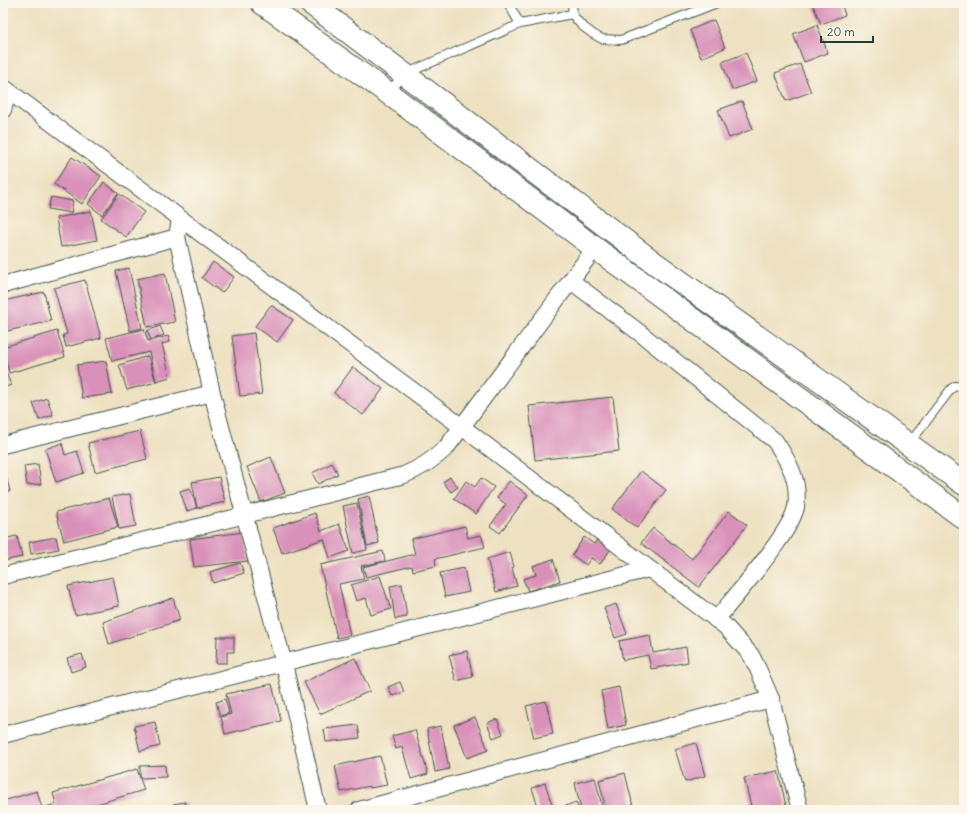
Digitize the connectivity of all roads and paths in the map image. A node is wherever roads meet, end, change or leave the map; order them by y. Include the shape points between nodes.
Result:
1 (262, 3) edge
2 (310, 3) edge
3 (508, 3) edge
4 (572, 3) edge
5 (717, 3) edge
6 (572, 14) junction
7 (520, 24) junction
8 (406, 74) junction
9 (5, 88) edge
10 (388, 93) junction
11 (3, 110) edge
12 (180, 219) junction
13 (177, 237) junction
14 (594, 248) junction
15 (571, 281) junction
16 (3, 285) edge
17 (964, 387) edge
18 (212, 392) junction
19 (462, 427) junction
20 (909, 444) junction
21 (3, 445) edge
22 (964, 484) edge
23 (244, 515) junction
24 (964, 518) edge
25 (649, 569) junction
26 (3, 576) edge
27 (716, 620) junction
28 (284, 664) junction
29 (770, 699) junction
30 (3, 735) edge
31 (318, 810) edge
32 (359, 810) edge
33 (800, 810) edge

1 - 10 main road
2 - 8 main road
3 - 7 lane
4 - 6 lane
5 - 6 lane via 621,40 602,39 581,25
6 - 7 lane
7 - 8 lane
8 - 10 lane
8 - 20 main road via 656,264
9 - 11 street via 6,100
9 - 12 street
10 - 14 main road
12 - 13 street
12 - 19 street
13 - 16 street
13 - 18 street
14 - 15 street
14 - 24 main road
15 - 19 street
15 - 27 street via 775,441 791,465 796,487 796,508 787,530
17 - 20 lane via 955,386 951,389
18 - 21 street
18 - 23 street
19 - 23 street via 434,460 419,469
19 - 25 street
20 - 22 main road
23 - 26 street
23 - 28 street
25 - 27 street
25 - 28 street
27 - 29 street via 751,655
28 - 30 street
28 - 31 street
29 - 32 street
29 - 33 street

